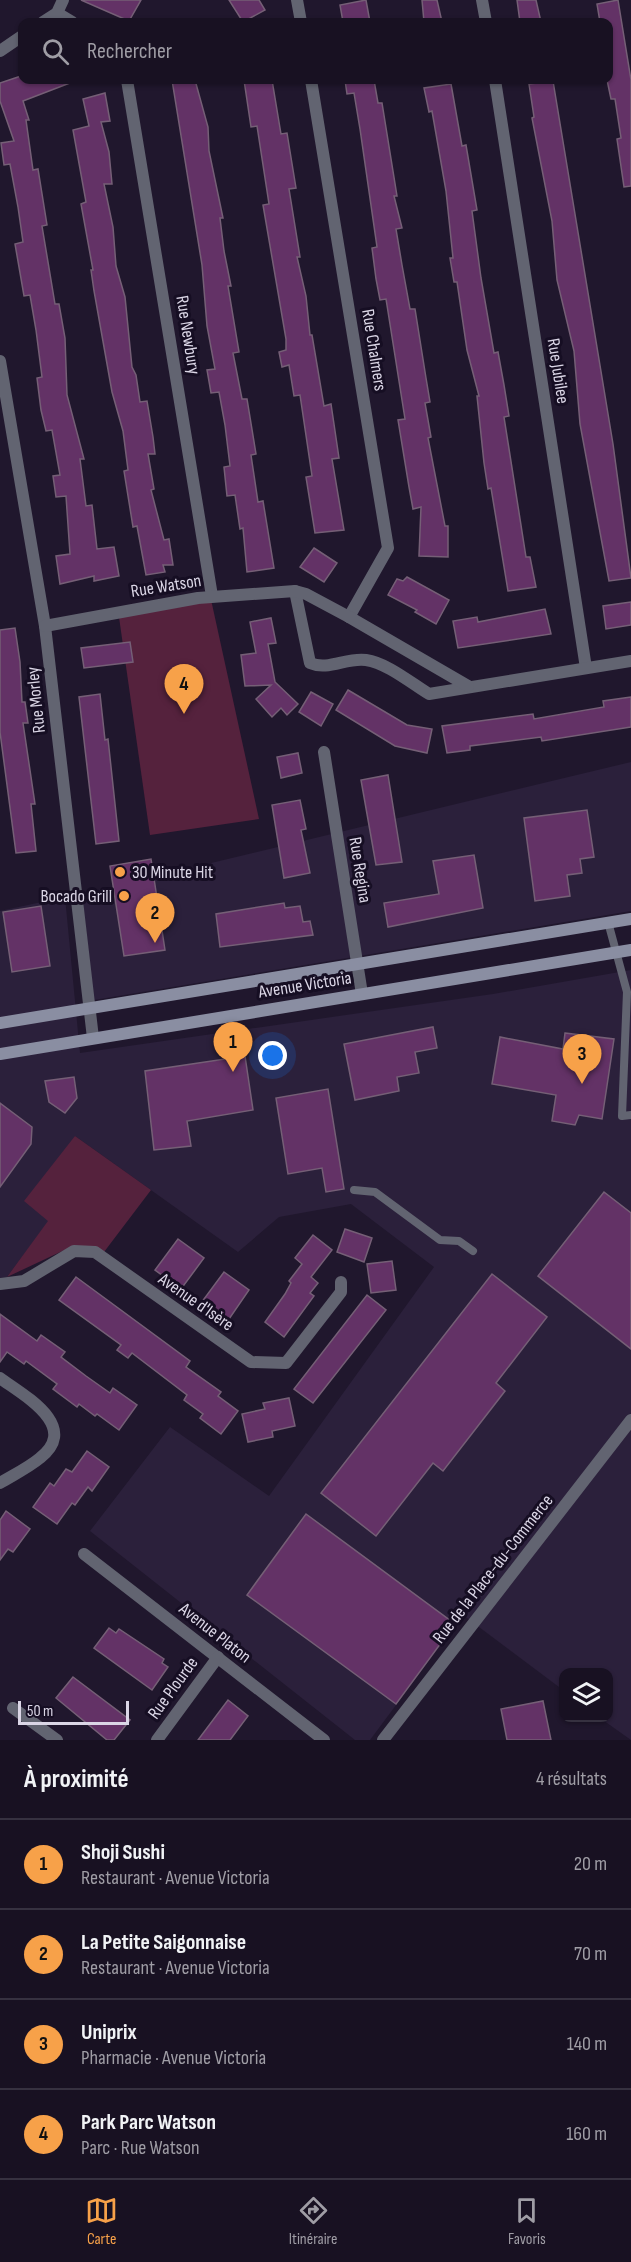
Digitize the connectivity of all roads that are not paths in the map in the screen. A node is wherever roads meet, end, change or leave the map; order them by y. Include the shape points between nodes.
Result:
1 (63, 0) edge
2 (297, 0) edge
3 (482, 0) edge
4 (57, 13) junction
5 (49, 18) edge
6 (65, 18) edge
7 (300, 18) edge
8 (485, 18) edge
9 (18, 39) edge
10 (0, 51) edge
11 (128, 84) edge
12 (312, 84) edge
13 (496, 84) edge
14 (0, 361) edge
15 (295, 591) junction
16 (212, 596) junction
17 (349, 617) junction
18 (45, 626) junction
19 (631, 661) edge
20 (586, 668) junction
21 (468, 687) junction
22 (324, 752) dead end
23 (631, 919) edge
24 (609, 922) junction
25 (631, 950) edge
26 (617, 952) junction
27 (356, 964) junction
28 (362, 994) junction
29 (89, 1010) junction
30 (0, 1023) edge
31 (93, 1038) junction
32 (0, 1054) edge
33 (631, 1115) edge
34 (354, 1190) dead end
35 (473, 1251) dead end
36 (341, 1282) dead end
37 (0, 1284) edge
38 (0, 1378) edge
39 (631, 1420) edge
40 (0, 1483) edge
41 (84, 1554) dead end
42 (218, 1658) junction
43 (13, 1708) dead end
44 (57, 1740) edge
45 (157, 1740) edge
46 (324, 1740) edge
47 (383, 1740) edge

1 - 4 street
2 - 7 street
3 - 8 street
4 - 5 street
4 - 6 street
9 - 10 street
11 - 16 street, Rue Newbury
12 - 17 street, Rue Chalmers via 388,548
13 - 20 street, Rue Jubilee
14 - 18 street, Rue Morley
15 - 16 street, Rue Watson
15 - 17 street, Rue Watson
15 - 21 street via 310,663 318,667 365,660 429,694
16 - 18 street, Rue Watson
17 - 21 street, Rue Watson
18 - 29 street, Rue Morley
19 - 20 street
20 - 21 street
22 - 27 street, Rue Regina
23 - 24 main road, Avenue Victoria
24 - 26 lane
24 - 27 main road, Avenue Victoria
25 - 26 main road, Avenue Victoria
26 - 28 main road, Avenue Victoria
26 - 33 lane via 627,992 622,1116
27 - 28 street, Rue Regina
27 - 29 main road, Avenue Victoria
28 - 31 main road, Avenue Victoria
29 - 30 main road, Avenue Victoria
29 - 31 street, Rue Morley
31 - 32 main road, Avenue Victoria
34 - 35 lane via 375,1192 440,1240 459,1241
36 - 37 street, Avenue d'Isère via 341,1292 286,1363 251,1362 94,1252 74,1251 24,1281
38 - 40 street via 43,1409 54,1429 52,1443 42,1457
39 - 47 street, Rue de la Place-du-Commerce
41 - 42 street, Avenue Platon
42 - 45 street, Rue Plourde
42 - 46 street, Avenue Platon
43 - 44 street

